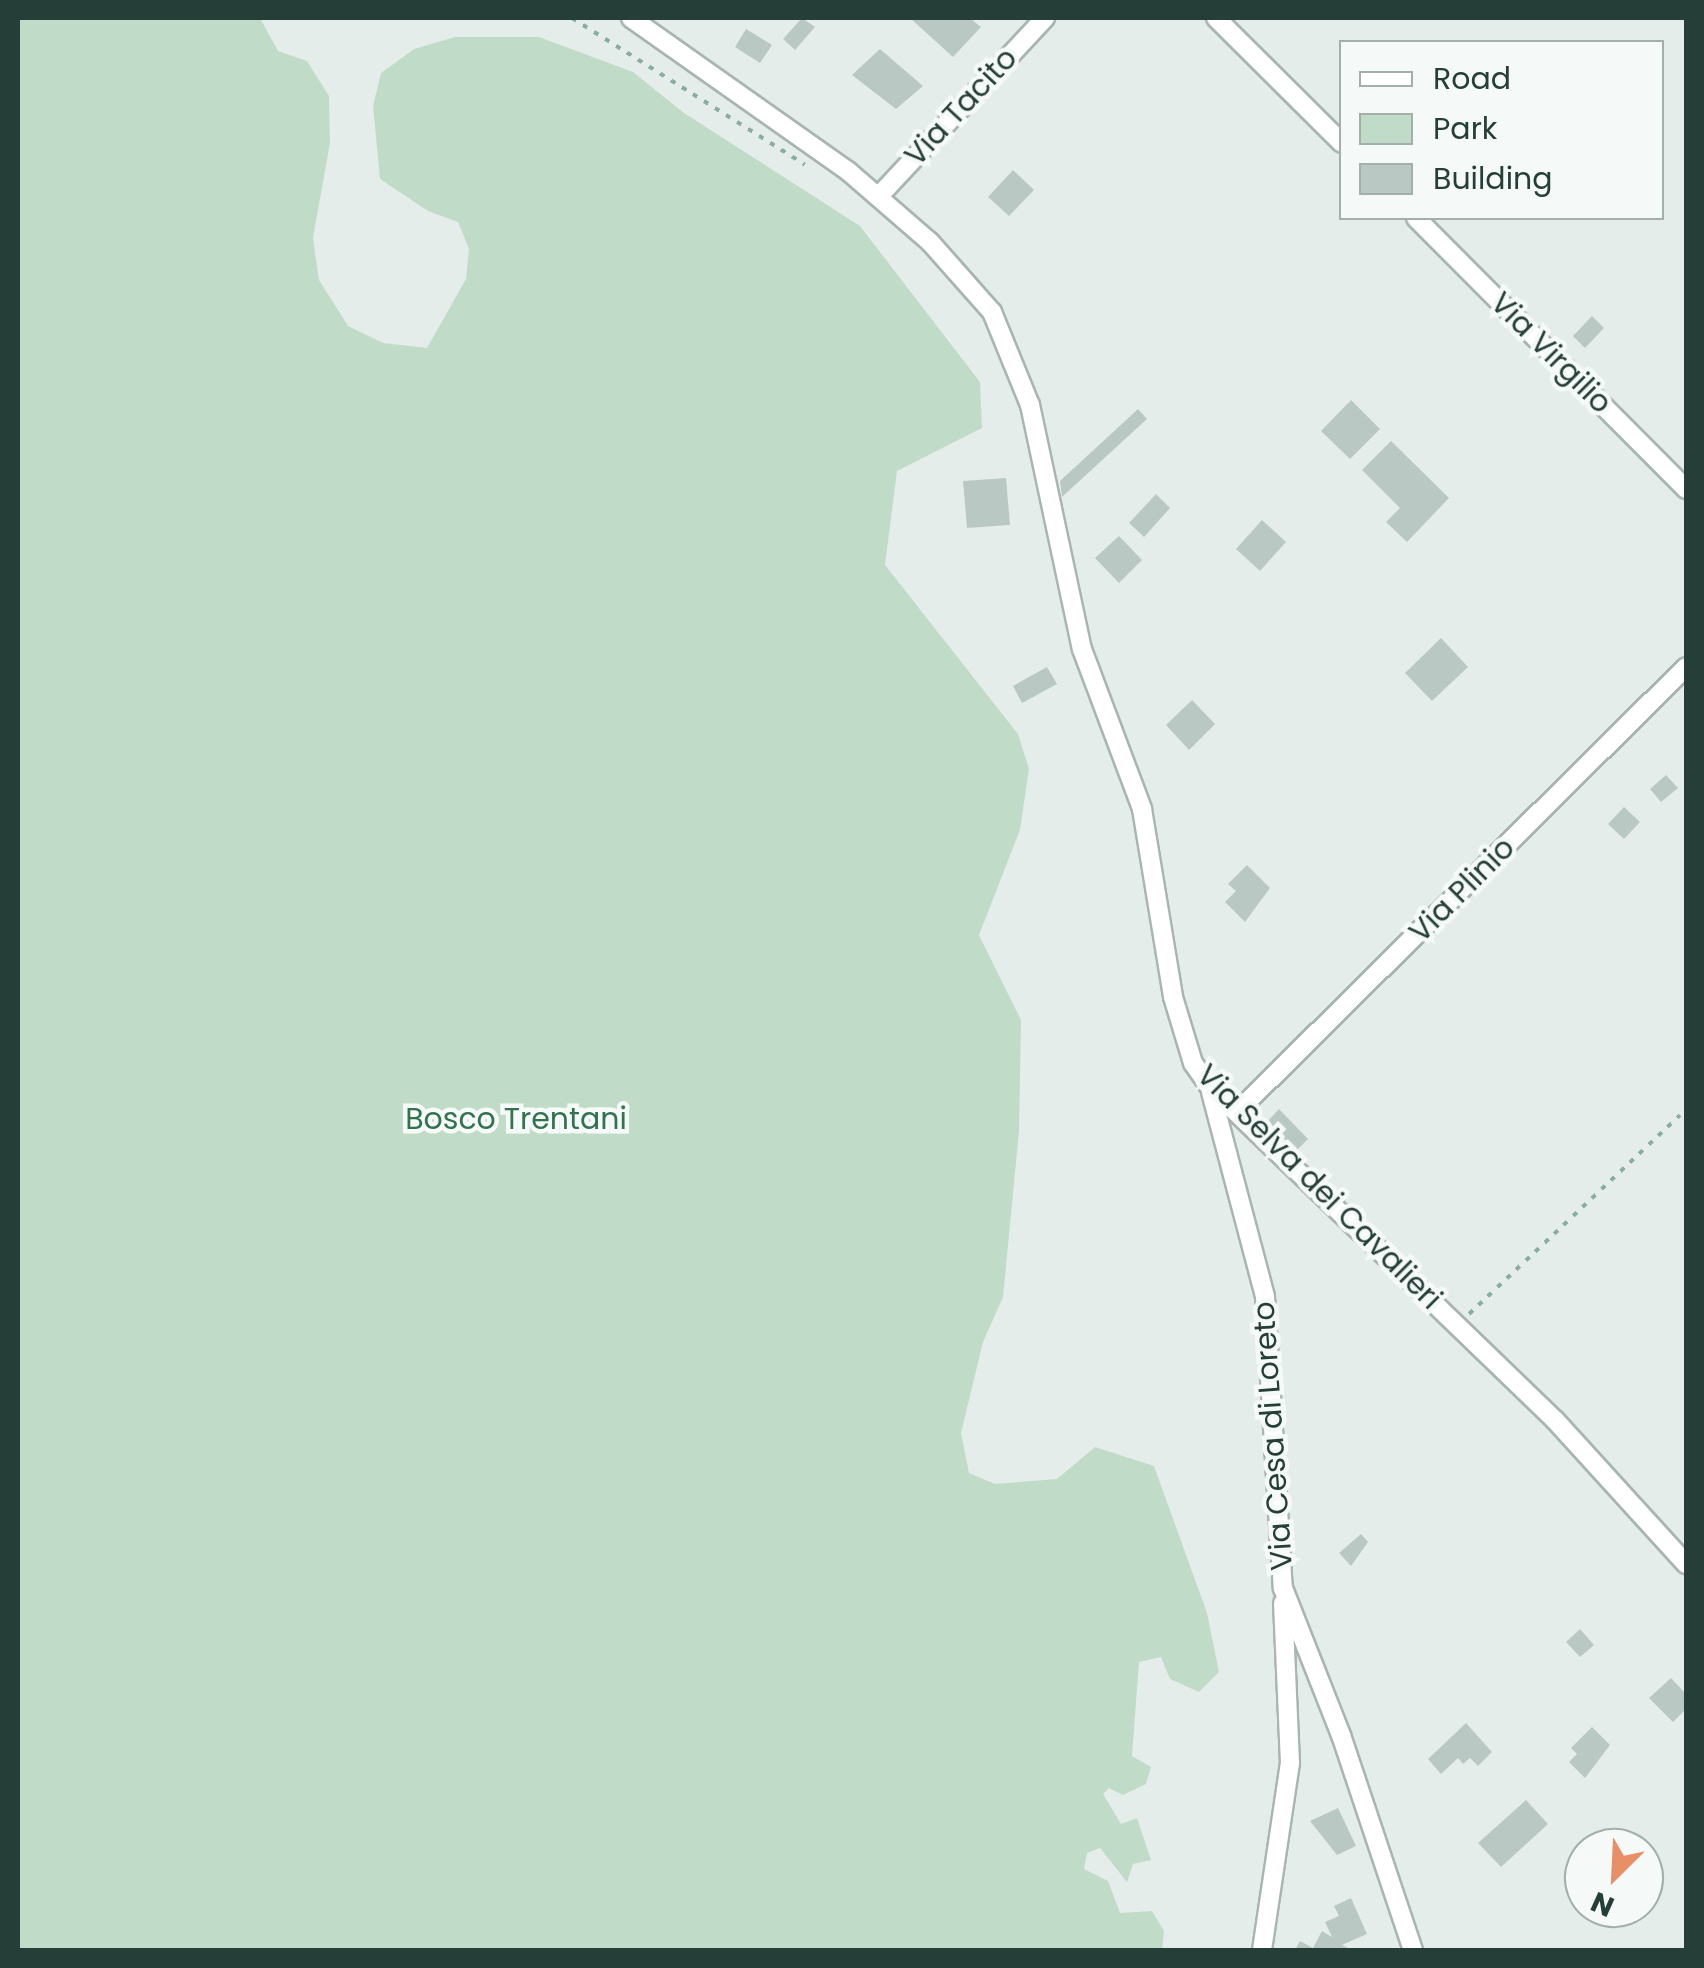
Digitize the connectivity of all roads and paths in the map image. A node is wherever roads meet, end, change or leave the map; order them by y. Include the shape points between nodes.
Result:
1 (572, 18) edge
2 (631, 18) edge
3 (1045, 18) edge
4 (1216, 18) edge
5 (1339, 140) edge
6 (819, 174) dead end
7 (878, 196) junction
8 (1418, 220) edge
9 (1686, 489) edge
10 (1686, 667) edge
11 (1209, 1086) junction
12 (1237, 1112) junction
13 (1680, 1115) dead end
14 (1457, 1325) junction
15 (1686, 1564) edge
16 (1282, 1588) junction
17 (1262, 1950) edge
18 (1413, 1950) edge

1 - 6 path
2 - 7 street, Via Selva dei Cavalieri via 776,115
3 - 7 street, Via Tacito
4 - 5 street
7 - 11 street, Via Selva dei Cavalieri via 976,291 1017,362 1082,649 1148,831 1178,1016
8 - 9 street, Via Virgilio
10 - 12 street, Via Plinio
11 - 12 street, Via Selva dei Cavalieri
11 - 16 street, Via Cesa di Loreto via 1265,1297
12 - 14 street, Via Selva dei Cavalieri
13 - 14 path
14 - 15 street, Via Selva dei Cavalieri via 1577,1442
16 - 17 street via 1290,1763
16 - 18 street, Via Cesa di Loreto via 1347,1752

